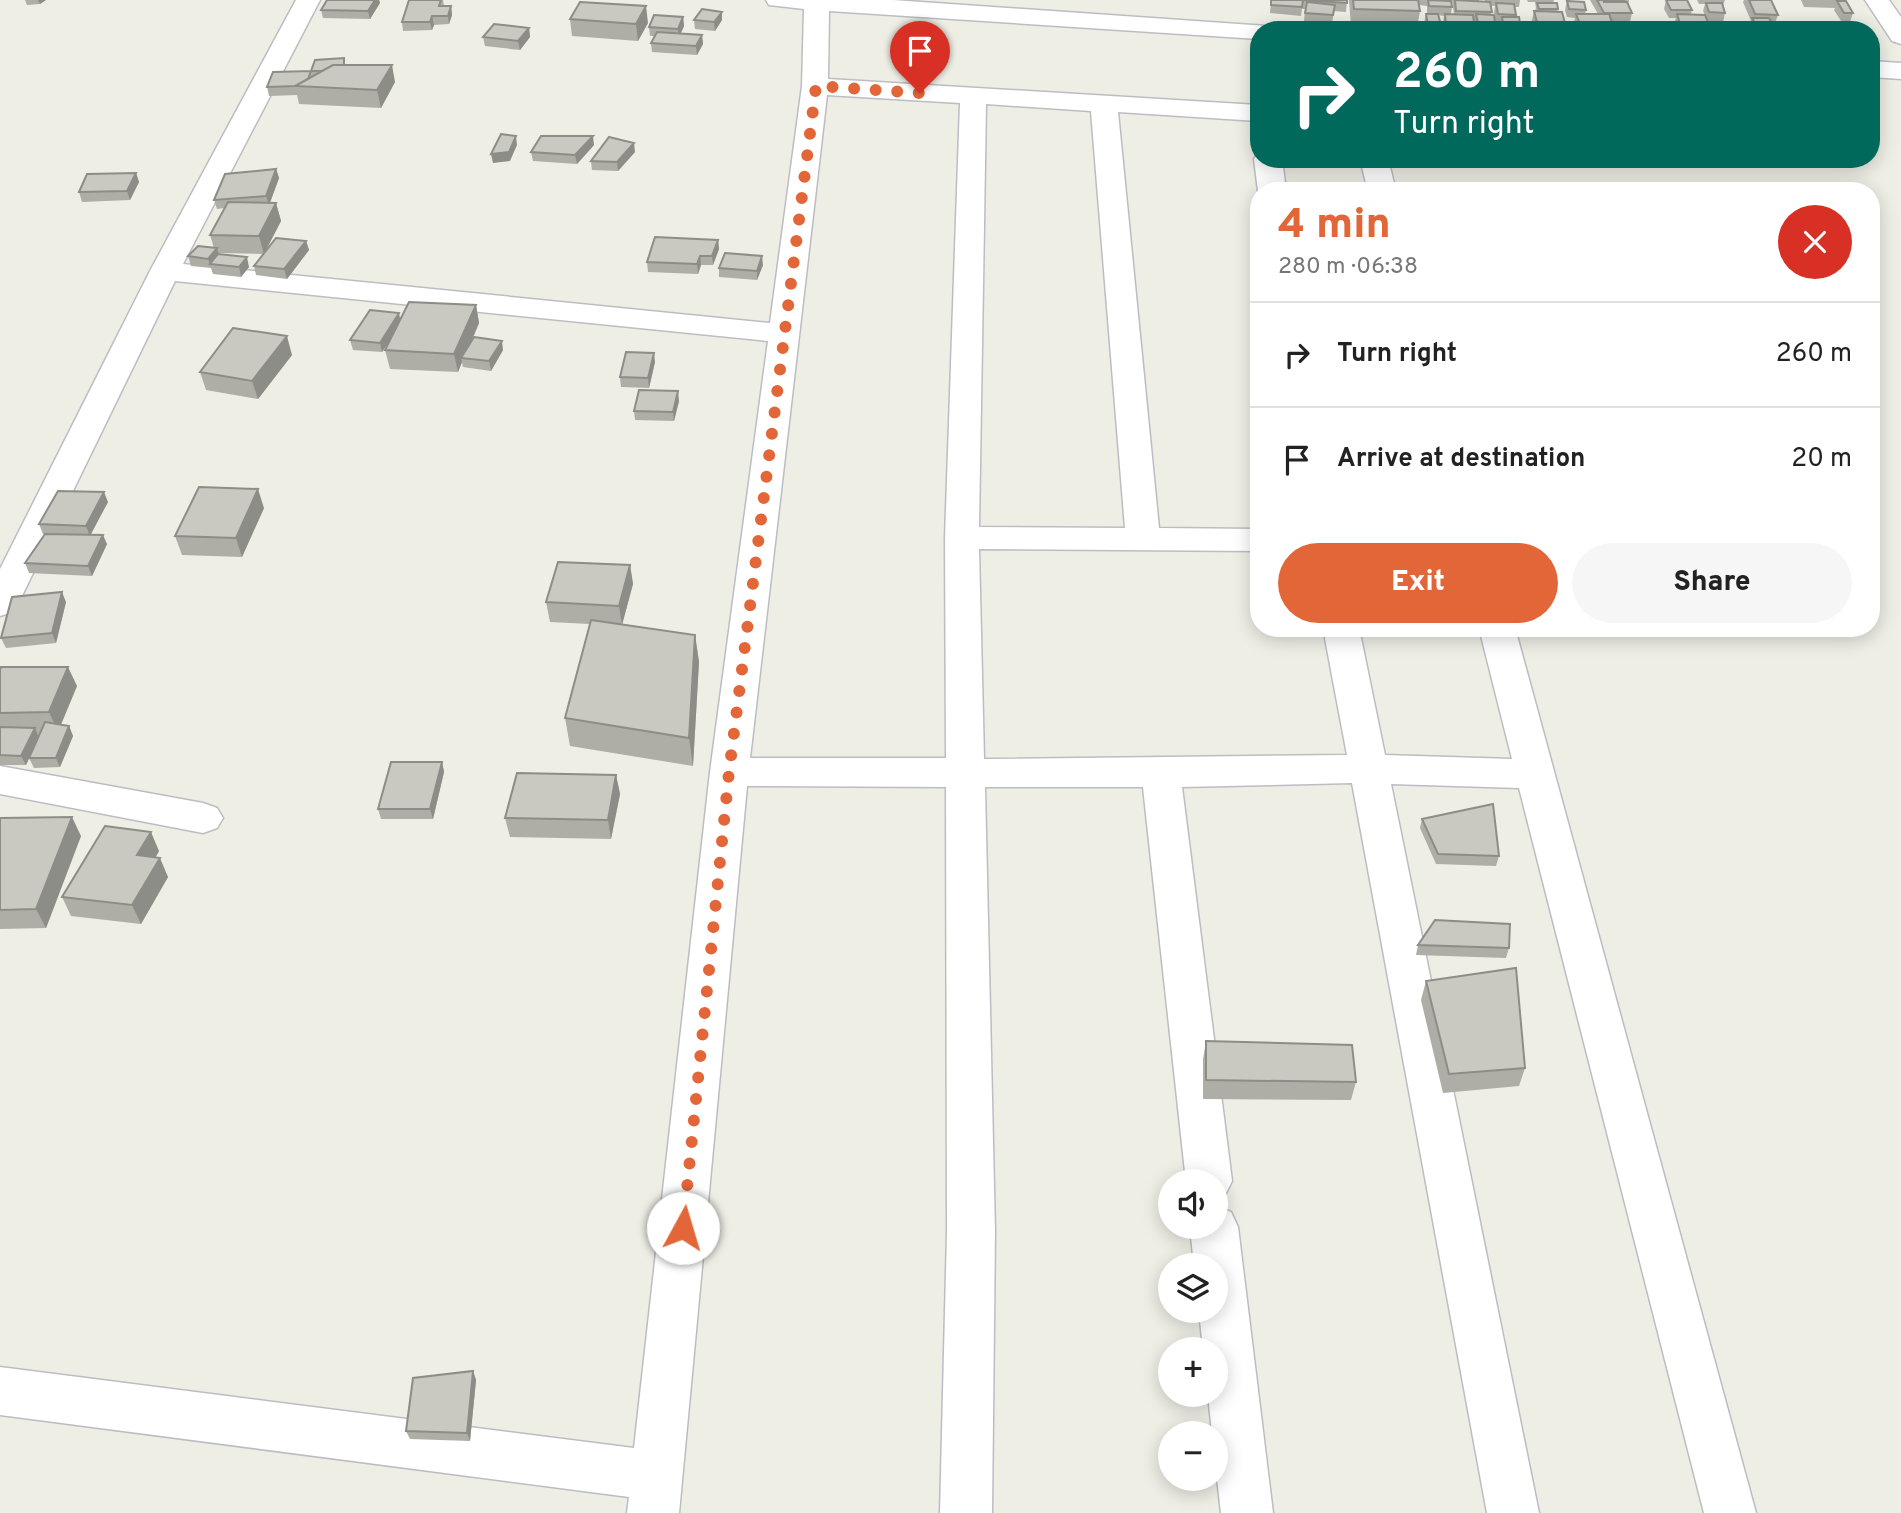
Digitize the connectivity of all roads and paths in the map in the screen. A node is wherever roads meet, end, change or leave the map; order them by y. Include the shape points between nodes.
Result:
1 (308, 0) edge
2 (778, 0) edge
3 (1877, 0) edge
4 (817, 4) junction
5 (974, 7) edge
6 (1250, 28) edge
7 (1901, 36) edge
8 (1880, 70) edge
9 (1901, 71) edge
10 (816, 86) junction
11 (973, 97) junction
12 (1104, 104) junction
13 (1250, 113) edge
14 (165, 271) junction
15 (785, 334) junction
16 (962, 538) junction
17 (1143, 539) junction
18 (1250, 540) edge
19 (0, 604) edge
20 (1343, 637) edge
21 (1499, 637) edge
22 (1370, 769) junction
23 (729, 772) junction
24 (1161, 773) junction
25 (964, 774) junction
26 (1533, 774) junction
27 (0, 780) edge
28 (203, 818) dead end
29 (1208, 1169) edge
30 (1215, 1239) edge
31 (0, 1391) edge
32 (655, 1494) edge
33 (966, 1513) edge
34 (1247, 1513) edge
35 (1513, 1513) edge
36 (1730, 1513) edge

1 - 14 street
2 - 4 street
3 - 7 street
4 - 5 street
4 - 10 street
5 - 6 street via 1225,20
8 - 9 street
10 - 11 street
10 - 15 street
11 - 12 street
11 - 16 street
12 - 13 street
12 - 17 street
14 - 15 street
14 - 19 street
15 - 23 street
16 - 17 street
16 - 25 street
17 - 18 street
20 - 22 street
21 - 26 street
22 - 24 street
22 - 26 street
22 - 35 street
23 - 25 street
23 - 32 street
24 - 25 street
24 - 29 street
25 - 33 street via 971,1231
26 - 36 street
27 - 28 street
30 - 34 street
31 - 32 street

